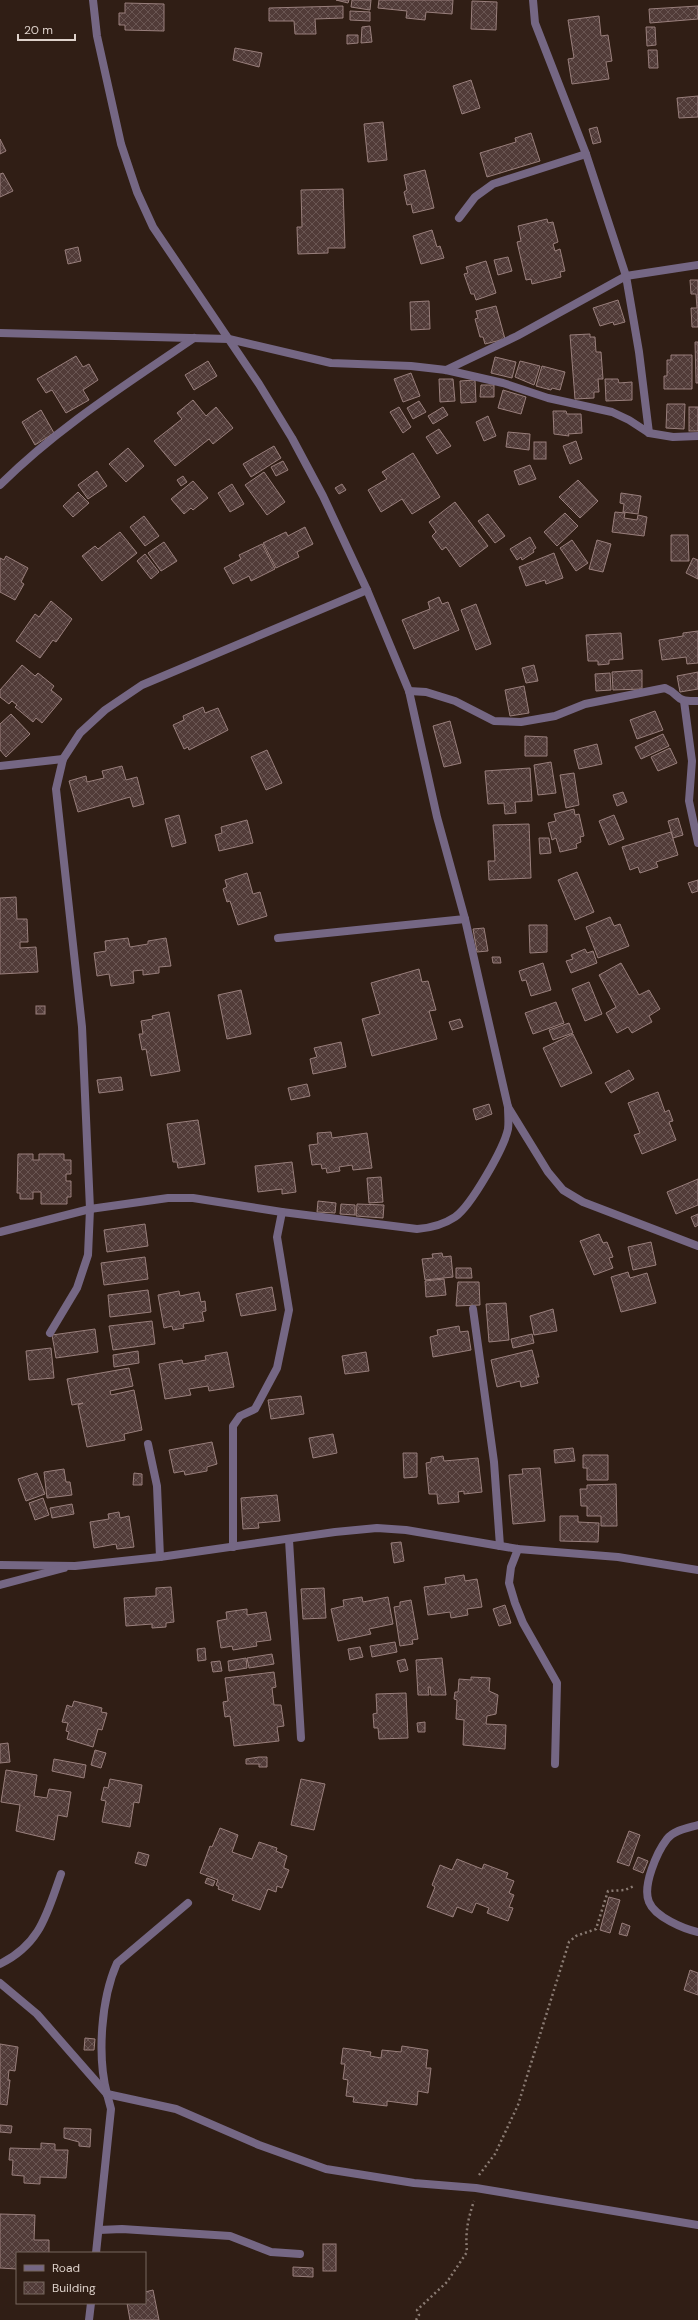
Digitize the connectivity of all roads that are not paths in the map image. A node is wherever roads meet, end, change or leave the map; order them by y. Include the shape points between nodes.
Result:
1 (93, 0) edge
2 (533, 0) edge
3 (586, 154) junction
4 (459, 218) dead end
5 (698, 265) edge
6 (626, 276) junction
7 (0, 333) edge
8 (194, 338) junction
9 (229, 339) junction
10 (446, 370) junction
11 (649, 433) junction
12 (698, 436) edge
13 (0, 485) edge
14 (368, 590) junction
15 (410, 691) junction
16 (684, 701) junction
17 (698, 701) edge
18 (63, 758) junction
19 (0, 766) edge
20 (698, 843) edge
21 (465, 919) junction
22 (278, 938) dead end
23 (508, 1107) junction
24 (90, 1209) junction
25 (282, 1212) junction
26 (0, 1232) edge
27 (698, 1246) edge
28 (473, 1309) dead end
29 (50, 1333) dead end
30 (148, 1444) dead end
31 (289, 1540) junction
32 (500, 1546) junction
33 (233, 1547) junction
34 (518, 1549) junction
35 (160, 1557) junction
36 (0, 1565) edge
37 (75, 1566) junction
38 (698, 1570) edge
39 (0, 1585) edge
40 (301, 1738) dead end
41 (555, 1764) dead end
42 (698, 1825) edge
43 (61, 1874) dead end
44 (188, 1903) dead end
45 (698, 1932) edge
46 (0, 1964) edge
47 (0, 1983) edge
48 (107, 2094) junction
49 (698, 2225) edge
50 (99, 2230) junction
51 (96, 2252) edge
52 (300, 2254) dead end
53 (91, 2304) edge
54 (89, 2320) edge

1 - 9 street via 97,36 121,144 137,192 153,227
2 - 3 street via 535,23
3 - 4 street via 493,184 475,197
3 - 6 street
5 - 6 street
6 - 10 street via 517,336
6 - 11 street
7 - 8 street
8 - 9 street
8 - 13 street via 69,423 30,455
9 - 10 street via 331,363
9 - 14 street via 292,438
10 - 11 street via 503,383 548,398 612,412
11 - 12 street via 673,437
14 - 15 street
14 - 18 street via 142,684 104,710 80,733
15 - 16 street via 426,692 455,701 494,721 521,722 555,716 585,704 665,688 673,691 677,698
15 - 21 street via 437,817
16 - 17 street
16 - 20 street via 692,761 689,801
18 - 19 street
18 - 24 street via 56,789 82,1027
21 - 22 street
21 - 23 street
23 - 25 street via 508,1129 500,1151 467,1205 455,1217 434,1228 418,1229
23 - 27 street via 548,1172 564,1190 583,1202
24 - 25 street via 168,1198 193,1198
24 - 26 street
24 - 29 street via 88,1255 77,1288
25 - 33 street via 277,1237 289,1310 277,1368 255,1409 240,1416 233,1426
28 - 32 street via 494,1462
30 - 35 street via 157,1486
31 - 32 street via 377,1528 406,1530
31 - 33 street
31 - 40 street
32 - 34 street
33 - 35 street
34 - 38 street via 618,1557
34 - 41 street via 511,1567 510,1583 515,1603 523,1623 557,1683
35 - 37 street
36 - 37 street
37 - 39 street
42 - 45 street via 682,1829 668,1838 647,1880 649,1902 662,1917
43 - 46 street via 46,1917 36,1936 24,1950
44 - 48 street via 114,1968 105,2006 102,2074
47 - 48 street via 37,2014
48 - 49 street via 176,2109 258,2145 326,2169 414,2183 476,2188
48 - 50 street via 111,2109
50 - 51 street
50 - 52 street via 122,2229 230,2236 271,2252
53 - 54 street

